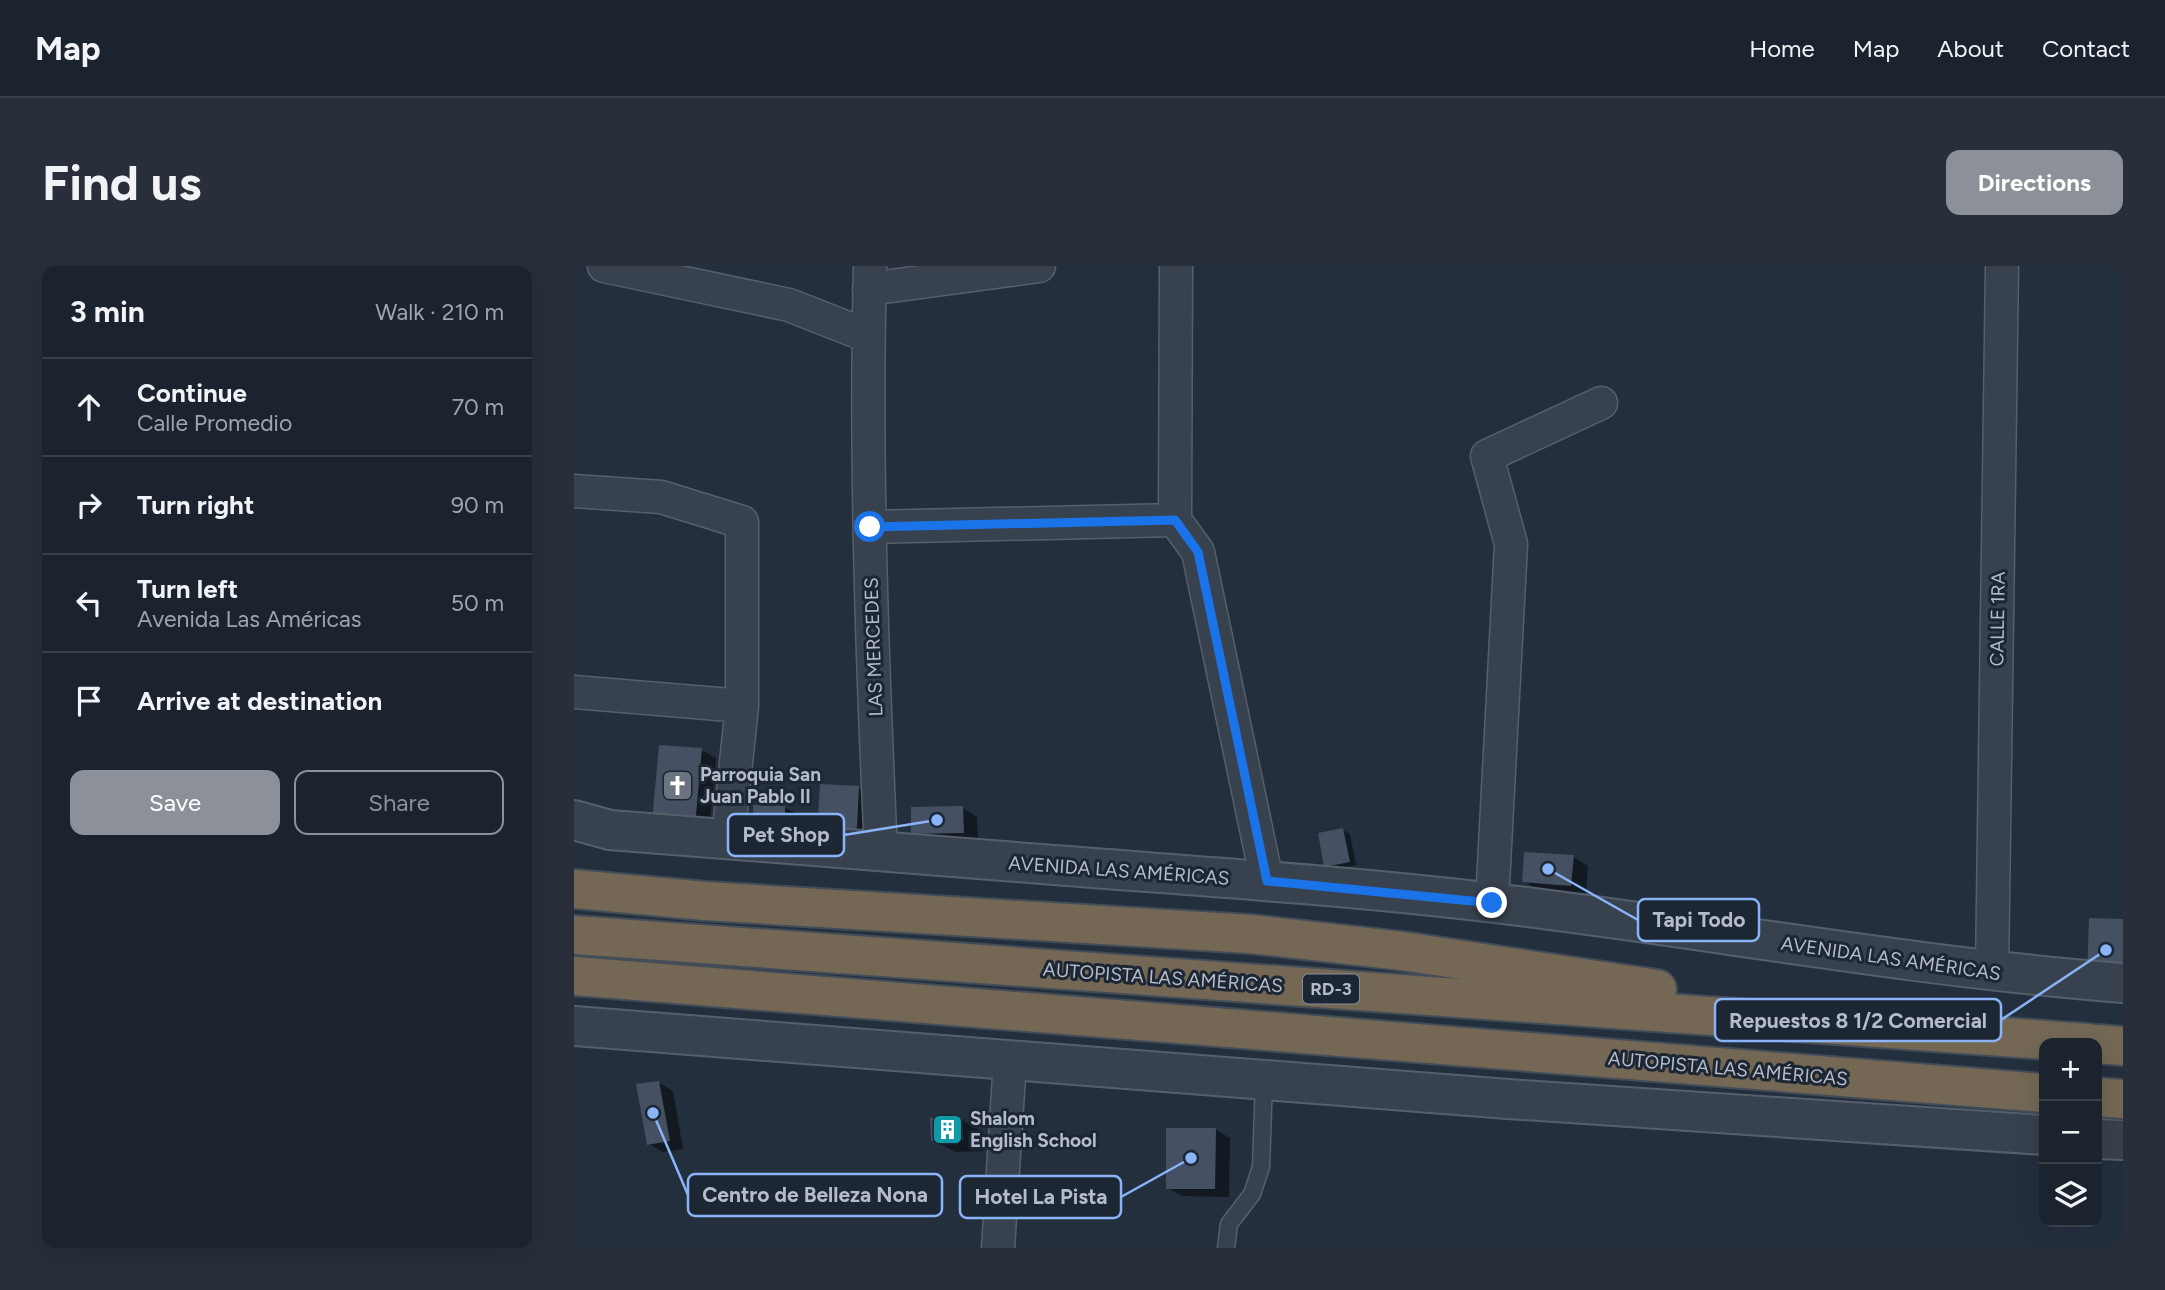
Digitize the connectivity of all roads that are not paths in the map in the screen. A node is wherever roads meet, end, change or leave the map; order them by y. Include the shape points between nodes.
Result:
1 (604, 266) edge
2 (1039, 266) edge
3 (1176, 266) edge
4 (2002, 266) edge
5 (869, 278) edge
6 (868, 347) junction
7 (1601, 403) dead end
8 (574, 491) edge
9 (1175, 520) junction
10 (870, 527) junction
11 (574, 692) edge
12 (742, 706) junction
13 (574, 820) edge
14 (728, 839) junction
15 (881, 852) junction
16 (574, 868) edge
17 (1267, 881) junction
18 (574, 889) edge
19 (705, 901) junction
20 (1492, 903) junction
21 (574, 935) edge
22 (1992, 972) junction
23 (574, 976) edge
24 (2123, 983) edge
25 (574, 1026) edge
26 (1943, 1032) junction
27 (2039, 1039) edge
28 (2102, 1044) edge
29 (2123, 1046) edge
30 (1010, 1060) junction
31 (1264, 1080) junction
32 (2039, 1093) edge
33 (2102, 1097) edge
34 (2123, 1099) edge
35 (2039, 1135) edge
36 (2102, 1139) edge
37 (2123, 1140) edge
38 (998, 1248) edge
39 (1226, 1248) edge

1 - 6 street via 789,305
2 - 5 street
3 - 9 street
4 - 22 street, CALLE 1RA
5 - 6 street, LAS MERCEDES
6 - 10 street, LAS MERCEDES
7 - 20 street via 1487,456 1511,544
8 - 12 street via 662,497 742,522
9 - 10 street
9 - 17 street via 1198,552
10 - 15 street, LAS MERCEDES
11 - 12 street
12 - 14 street
13 - 14 street, AVENIDA LAS AMÉRICAS via 610,830
14 - 15 street, AVENIDA LAS AMÉRICAS
15 - 17 street, AVENIDA LAS AMÉRICAS
16 - 19 highway
17 - 20 street, AVENIDA LAS AMÉRICAS
18 - 19 highway
19 - 26 highway via 1250,934 1402,951
20 - 22 street, AVENIDA LAS AMÉRICAS
21 - 26 highway, AUTOPISTA LAS AMÉRICAS / RD-3
22 - 24 street, AVENIDA LAS AMÉRICAS
23 - 32 highway, AUTOPISTA LAS AMÉRICAS
25 - 30 street
26 - 27 highway, AUTOPISTA LAS AMÉRICAS / RD-3
28 - 29 highway
30 - 31 street
30 - 38 street
31 - 35 street
31 - 39 lane via 1262,1167 1252,1194 1229,1224
33 - 34 highway
36 - 37 street

